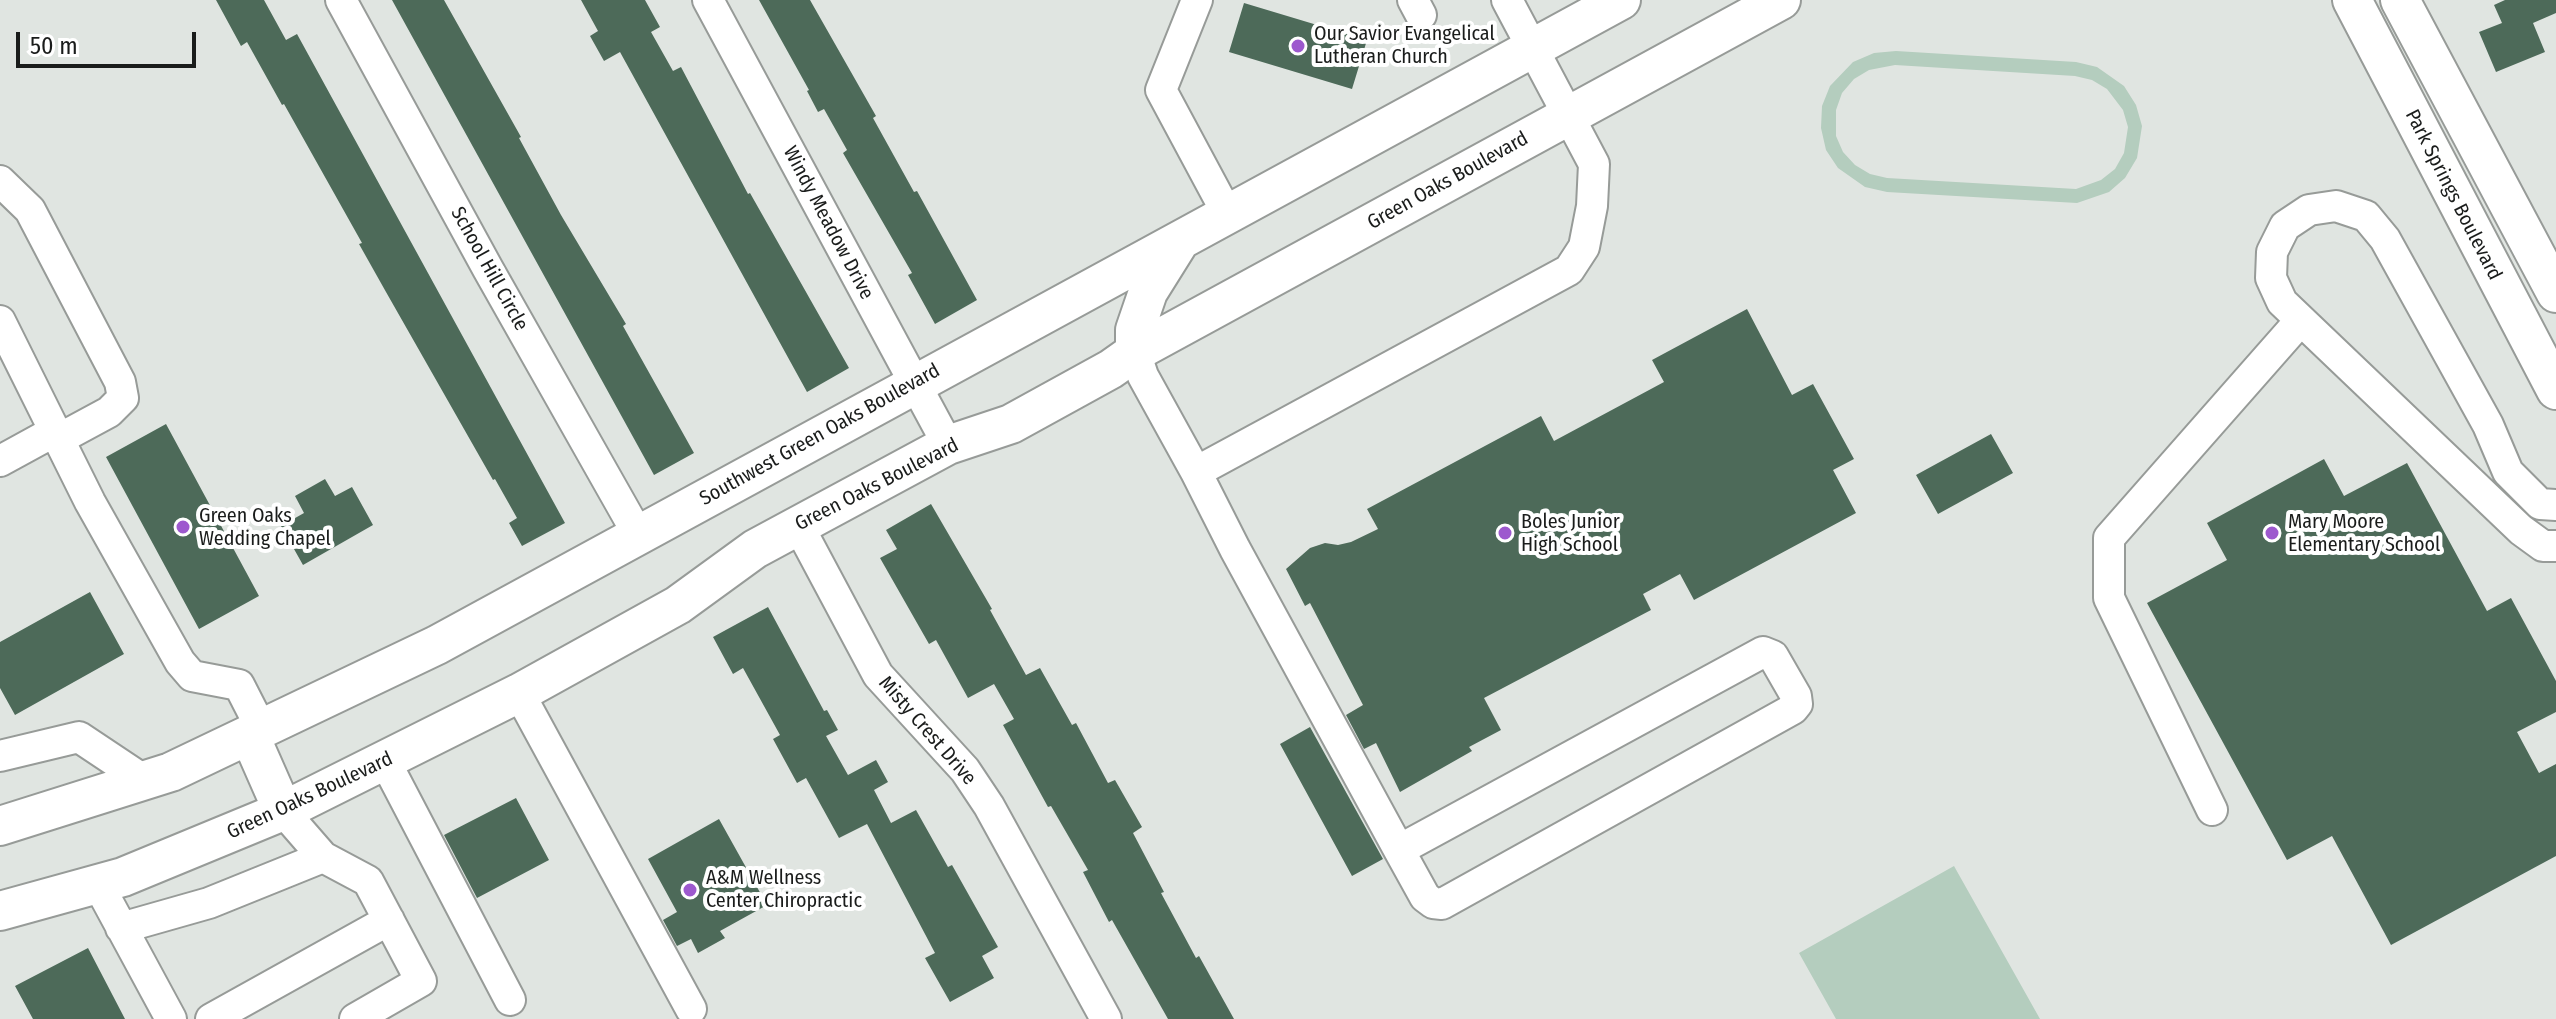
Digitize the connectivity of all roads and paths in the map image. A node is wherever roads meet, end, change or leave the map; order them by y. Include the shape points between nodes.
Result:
1 (341, 0) edge
2 (708, 0) edge
3 (1197, 0) edge
4 (1507, 0) edge
5 (1621, 0) edge
6 (1781, 0) edge
7 (2352, 0) edge
8 (2400, 0) edge
9 (1533, 48) junction
10 (1570, 115) junction
11 (0, 181) edge
12 (1228, 215) junction
13 (1180, 241) junction
14 (2556, 293) edge
15 (0, 321) edge
16 (2300, 321) junction
17 (1135, 352) junction
18 (915, 383) junction
19 (2556, 390) edge
20 (57, 435) junction
21 (948, 445) junction
22 (0, 461) edge
23 (1196, 472) junction
24 (2556, 505) edge
25 (798, 525) junction
26 (639, 536) junction
27 (2556, 546) edge
28 (519, 693) junction
29 (256, 733) junction
30 (0, 756) edge
31 (385, 761) junction
32 (145, 781) junction
33 (2212, 810) dead end
34 (283, 811) junction
35 (0, 826) edge
36 (1399, 850) junction
37 (323, 857) junction
38 (98, 884) junction
39 (0, 911) edge
40 (389, 920) junction
41 (121, 928) junction
42 (510, 1000) dead end
43 (691, 1009) dead end
44 (171, 1019) edge
45 (211, 1019) edge
46 (355, 1019) edge
47 (1106, 1019) edge

1 - 26 street, School Hill Circle
2 - 18 street, Windy Meadow Drive
3 - 12 street via 1161,90
4 - 9 street
5 - 9 main road, Southwest Green Oaks Boulevard
6 - 10 main road, Green Oaks Boulevard
7 - 19 main road, Park Springs Boulevard
8 - 14 main road
9 - 10 street
9 - 12 main road, Southwest Green Oaks Boulevard
10 - 17 main road, Green Oaks Boulevard
10 - 23 street via 1594,164 1584,247 1569,270
11 - 20 street via 30,210 120,382 123,398 109,412
12 - 13 main road, Southwest Green Oaks Boulevard
13 - 17 main road via 1148,292 1135,330
13 - 18 main road, Southwest Green Oaks Boulevard
15 - 20 street
16 - 24 street via 2282,302 2271,278 2272,252 2285,226 2309,210 2336,206 2366,216 2385,239 2488,425 2508,472 2540,504
16 - 27 street via 2521,530 2543,546
16 - 33 street via 2109,538 2109,598
17 - 21 main road, Green Oaks Boulevard via 1011,424
17 - 23 street
18 - 21 street, Windy Meadow Drive
18 - 26 main road, Southwest Green Oaks Boulevard
20 - 22 street
20 - 29 street via 180,662 192,676 239,685
21 - 25 main road, Green Oaks Boulevard
23 - 36 street
25 - 28 main road, Green Oaks Boulevard via 678,605
25 - 47 street, Misty Crest Drive via 878,675 965,770 989,806
26 - 29 main road, Southwest Green Oaks Boulevard via 437,645
28 - 31 main road, Green Oaks Boulevard
28 - 43 street
29 - 32 main road, Southwest Green Oaks Boulevard
29 - 34 main road
30 - 32 street via 79,737
31 - 34 main road, Green Oaks Boulevard
31 - 42 street
32 - 35 main road, Southwest Green Oaks Boulevard
34 - 37 street
34 - 38 main road, Green Oaks Boulevard
36 - 36 street via 1425,897 1442,904 1793,709 1796,696 1773,656 1763,652
37 - 40 street via 368,881
37 - 41 street via 209,903
38 - 39 main road, Green Oaks Boulevard
38 - 41 street
40 - 45 street
40 - 46 street via 421,981
41 - 44 street

